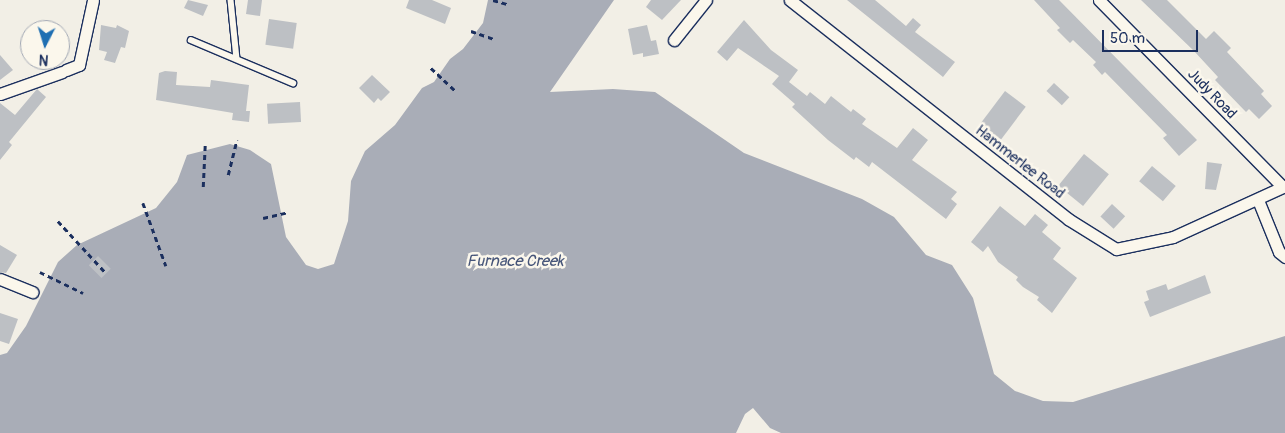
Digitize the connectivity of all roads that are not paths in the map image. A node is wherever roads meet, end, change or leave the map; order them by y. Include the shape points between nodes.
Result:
1 (92, 0) edge
2 (231, 0) edge
3 (706, 0) edge
4 (790, 0) edge
5 (1099, 0) edge
6 (191, 40) dead end
7 (674, 40) dead end
8 (238, 59) junction
9 (293, 83) dead end
10 (0, 94) edge
11 (1284, 187) edge
12 (1258, 200) junction
13 (1285, 257) edge
14 (0, 279) edge
15 (33, 292) dead end

1 - 10 street via 78,65
2 - 8 lane
3 - 7 street
4 - 12 street, Hammerlee Road via 1068,219 1116,250 1173,236
5 - 11 street, Judy Road
6 - 8 lane
8 - 9 lane
11 - 12 street, Hammerlee Road
12 - 13 street via 1279,252
14 - 15 street

